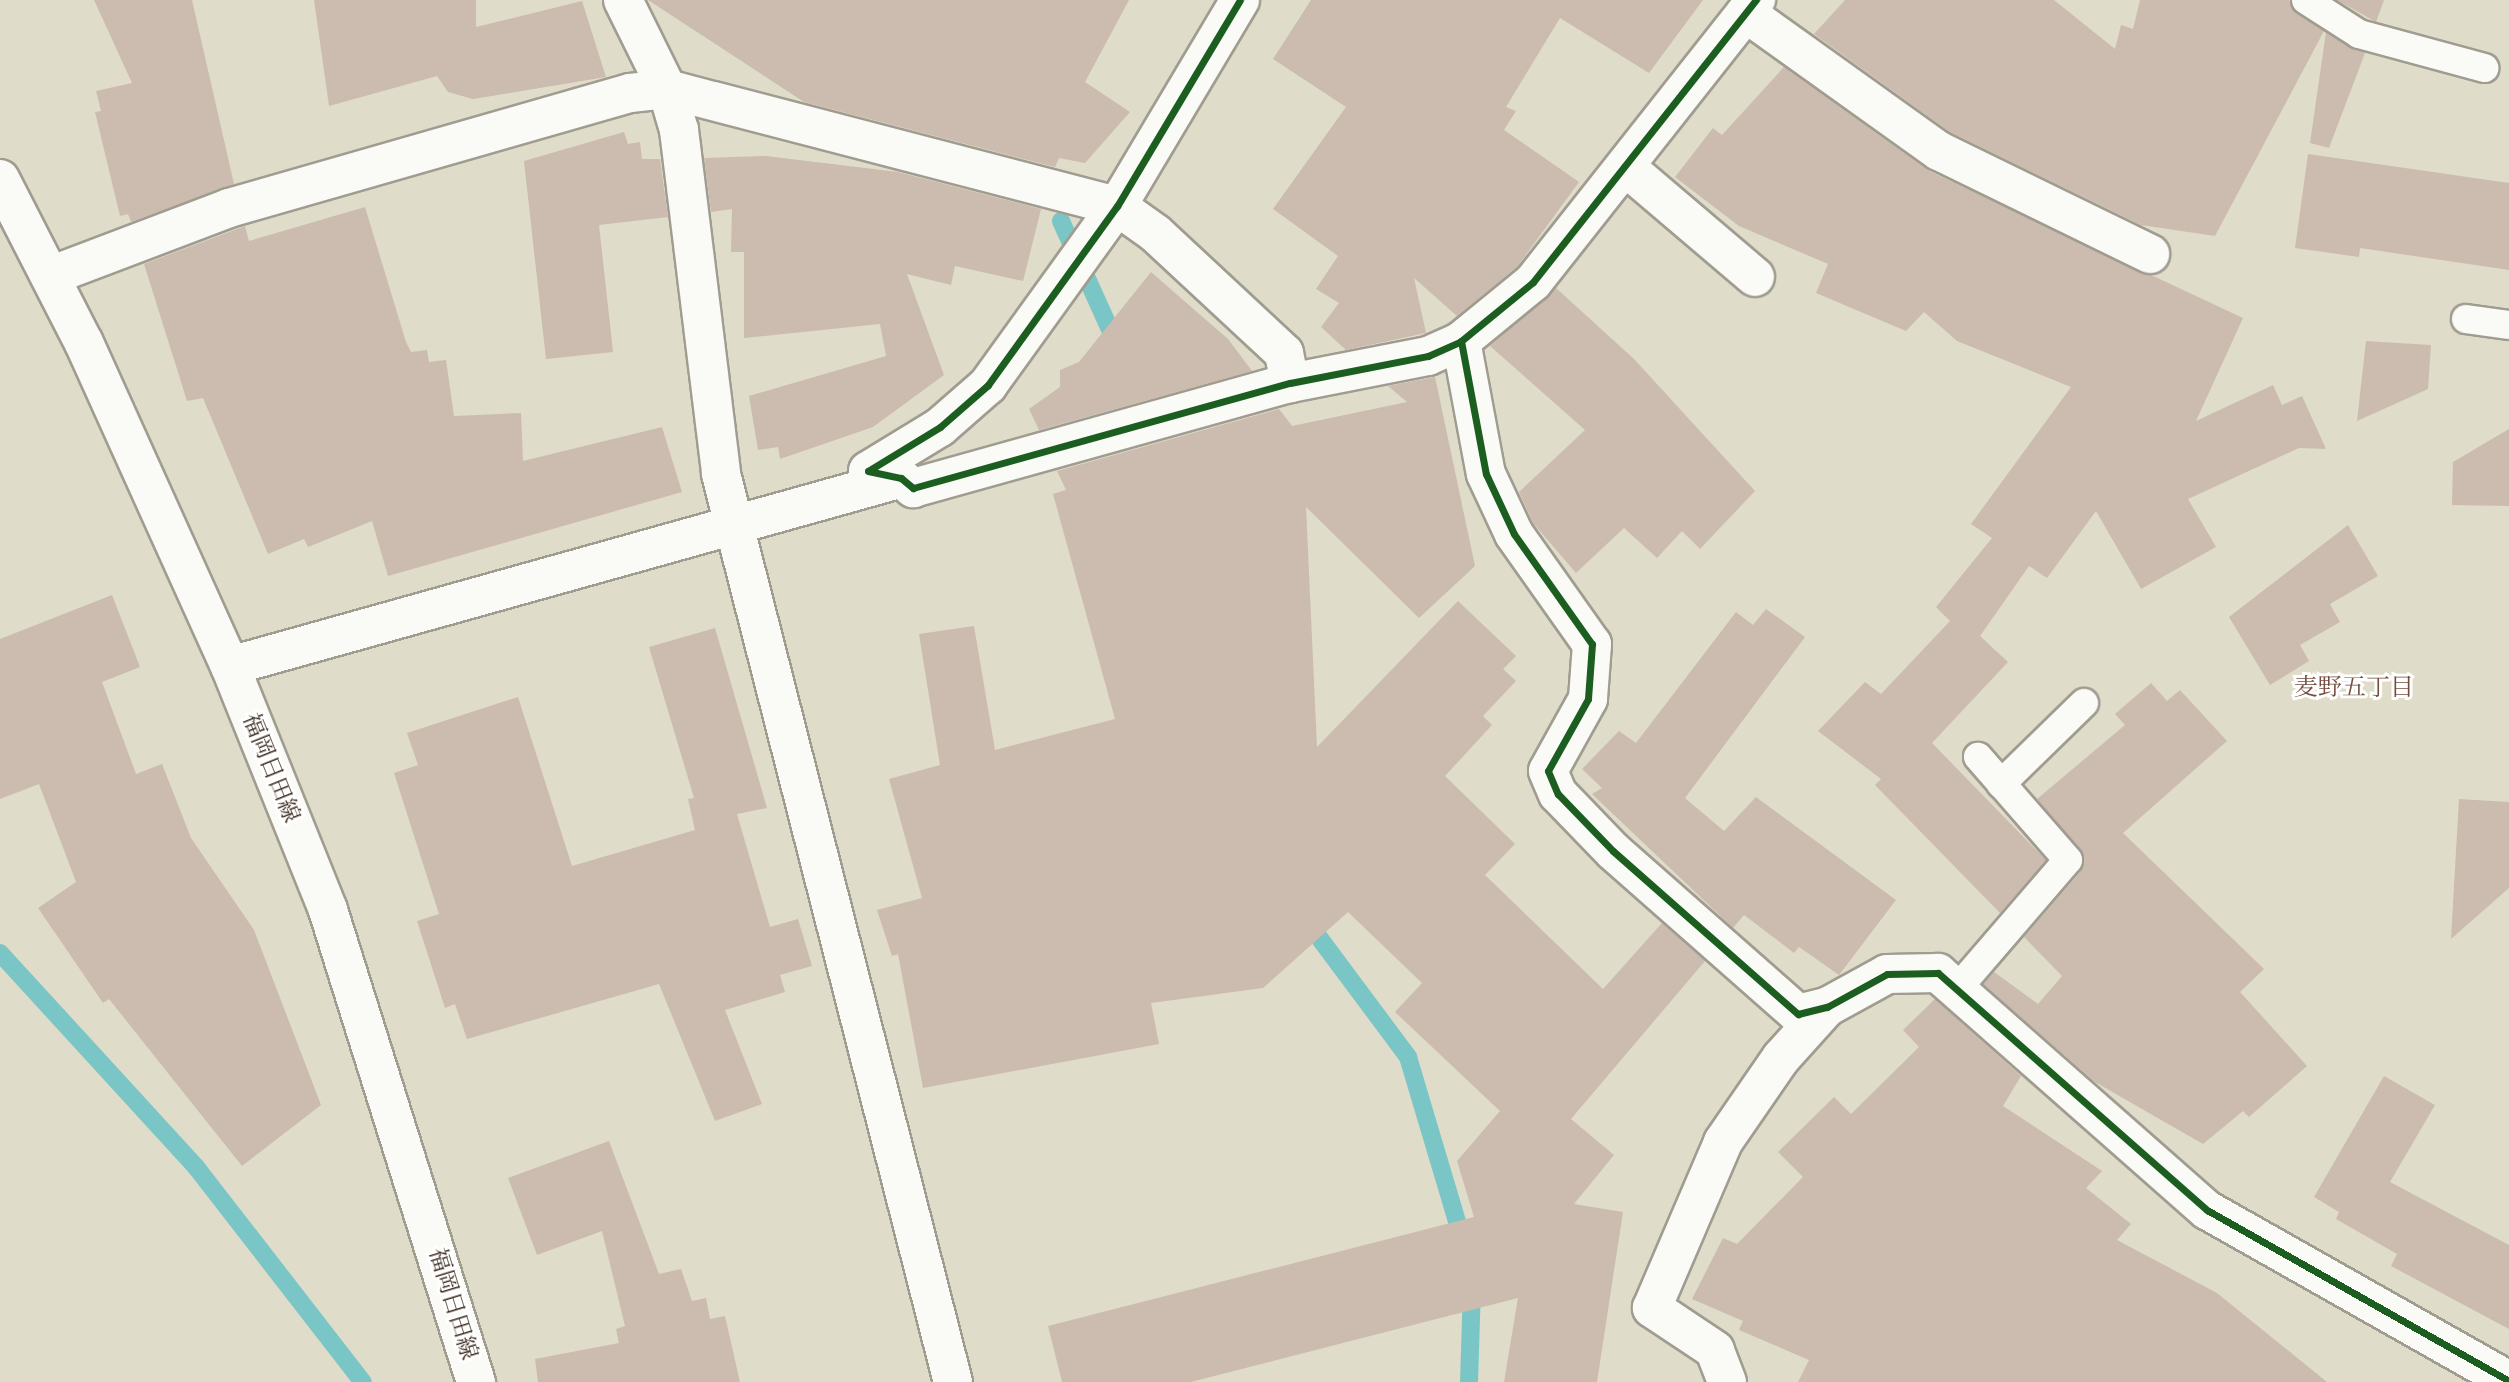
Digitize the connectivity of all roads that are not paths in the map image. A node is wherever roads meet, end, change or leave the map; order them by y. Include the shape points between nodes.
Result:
1 (623, 0) edge
2 (1240, 0) edge
3 (2306, 0) edge
4 (1751, 7) edge
5 (2484, 68) dead end
6 (667, 89) junction
7 (1627, 168) junction
8 (0, 179) edge
9 (1117, 206) junction
10 (2150, 254) dead end
11 (50, 276) junction
12 (1755, 277) dead end
13 (2466, 319) dead end
14 (2509, 324) edge
15 (1461, 341) junction
16 (1290, 383) junction
17 (901, 478) junction
18 (737, 521) junction
19 (230, 666) junction
20 (2084, 703) dead end
21 (1978, 757) dead end
22 (2001, 784) junction
23 (1957, 989) junction
24 (1827, 1007) junction
25 (2509, 1381) edge
26 (476, 1382) edge
27 (953, 1382) edge
28 (1727, 1382) edge

1 - 6 street
2 - 9 street
3 - 5 lane via 2359,34
4 - 7 street
4 - 10 street via 1939,150
6 - 9 street
6 - 11 street via 630,93 229,208
6 - 18 street via 679,130 721,474
7 - 12 street
7 - 15 street via 1533,282
8 - 11 street, 福岡日田線
9 - 16 street via 1156,233 1284,353
9 - 17 street via 988,385 940,427 868,471
11 - 19 street, 福岡日田線
13 - 14 lane
15 - 16 street via 1428,356
15 - 24 street via 1486,474 1514,534 1592,644 1588,699 1548,771 1558,793 1613,851 1798,1014
16 - 17 street via 963,477 914,488
17 - 18 street
18 - 19 street
18 - 27 street
19 - 26 street, 福岡日田線 via 328,910
20 - 22 lane
21 - 22 lane
22 - 23 lane via 2068,860
23 - 24 street via 1938,973 1910,970 1886,974
23 - 25 street via 2207,1210
24 - 28 street via 1781,1058 1723,1142 1652,1308 1715,1350

